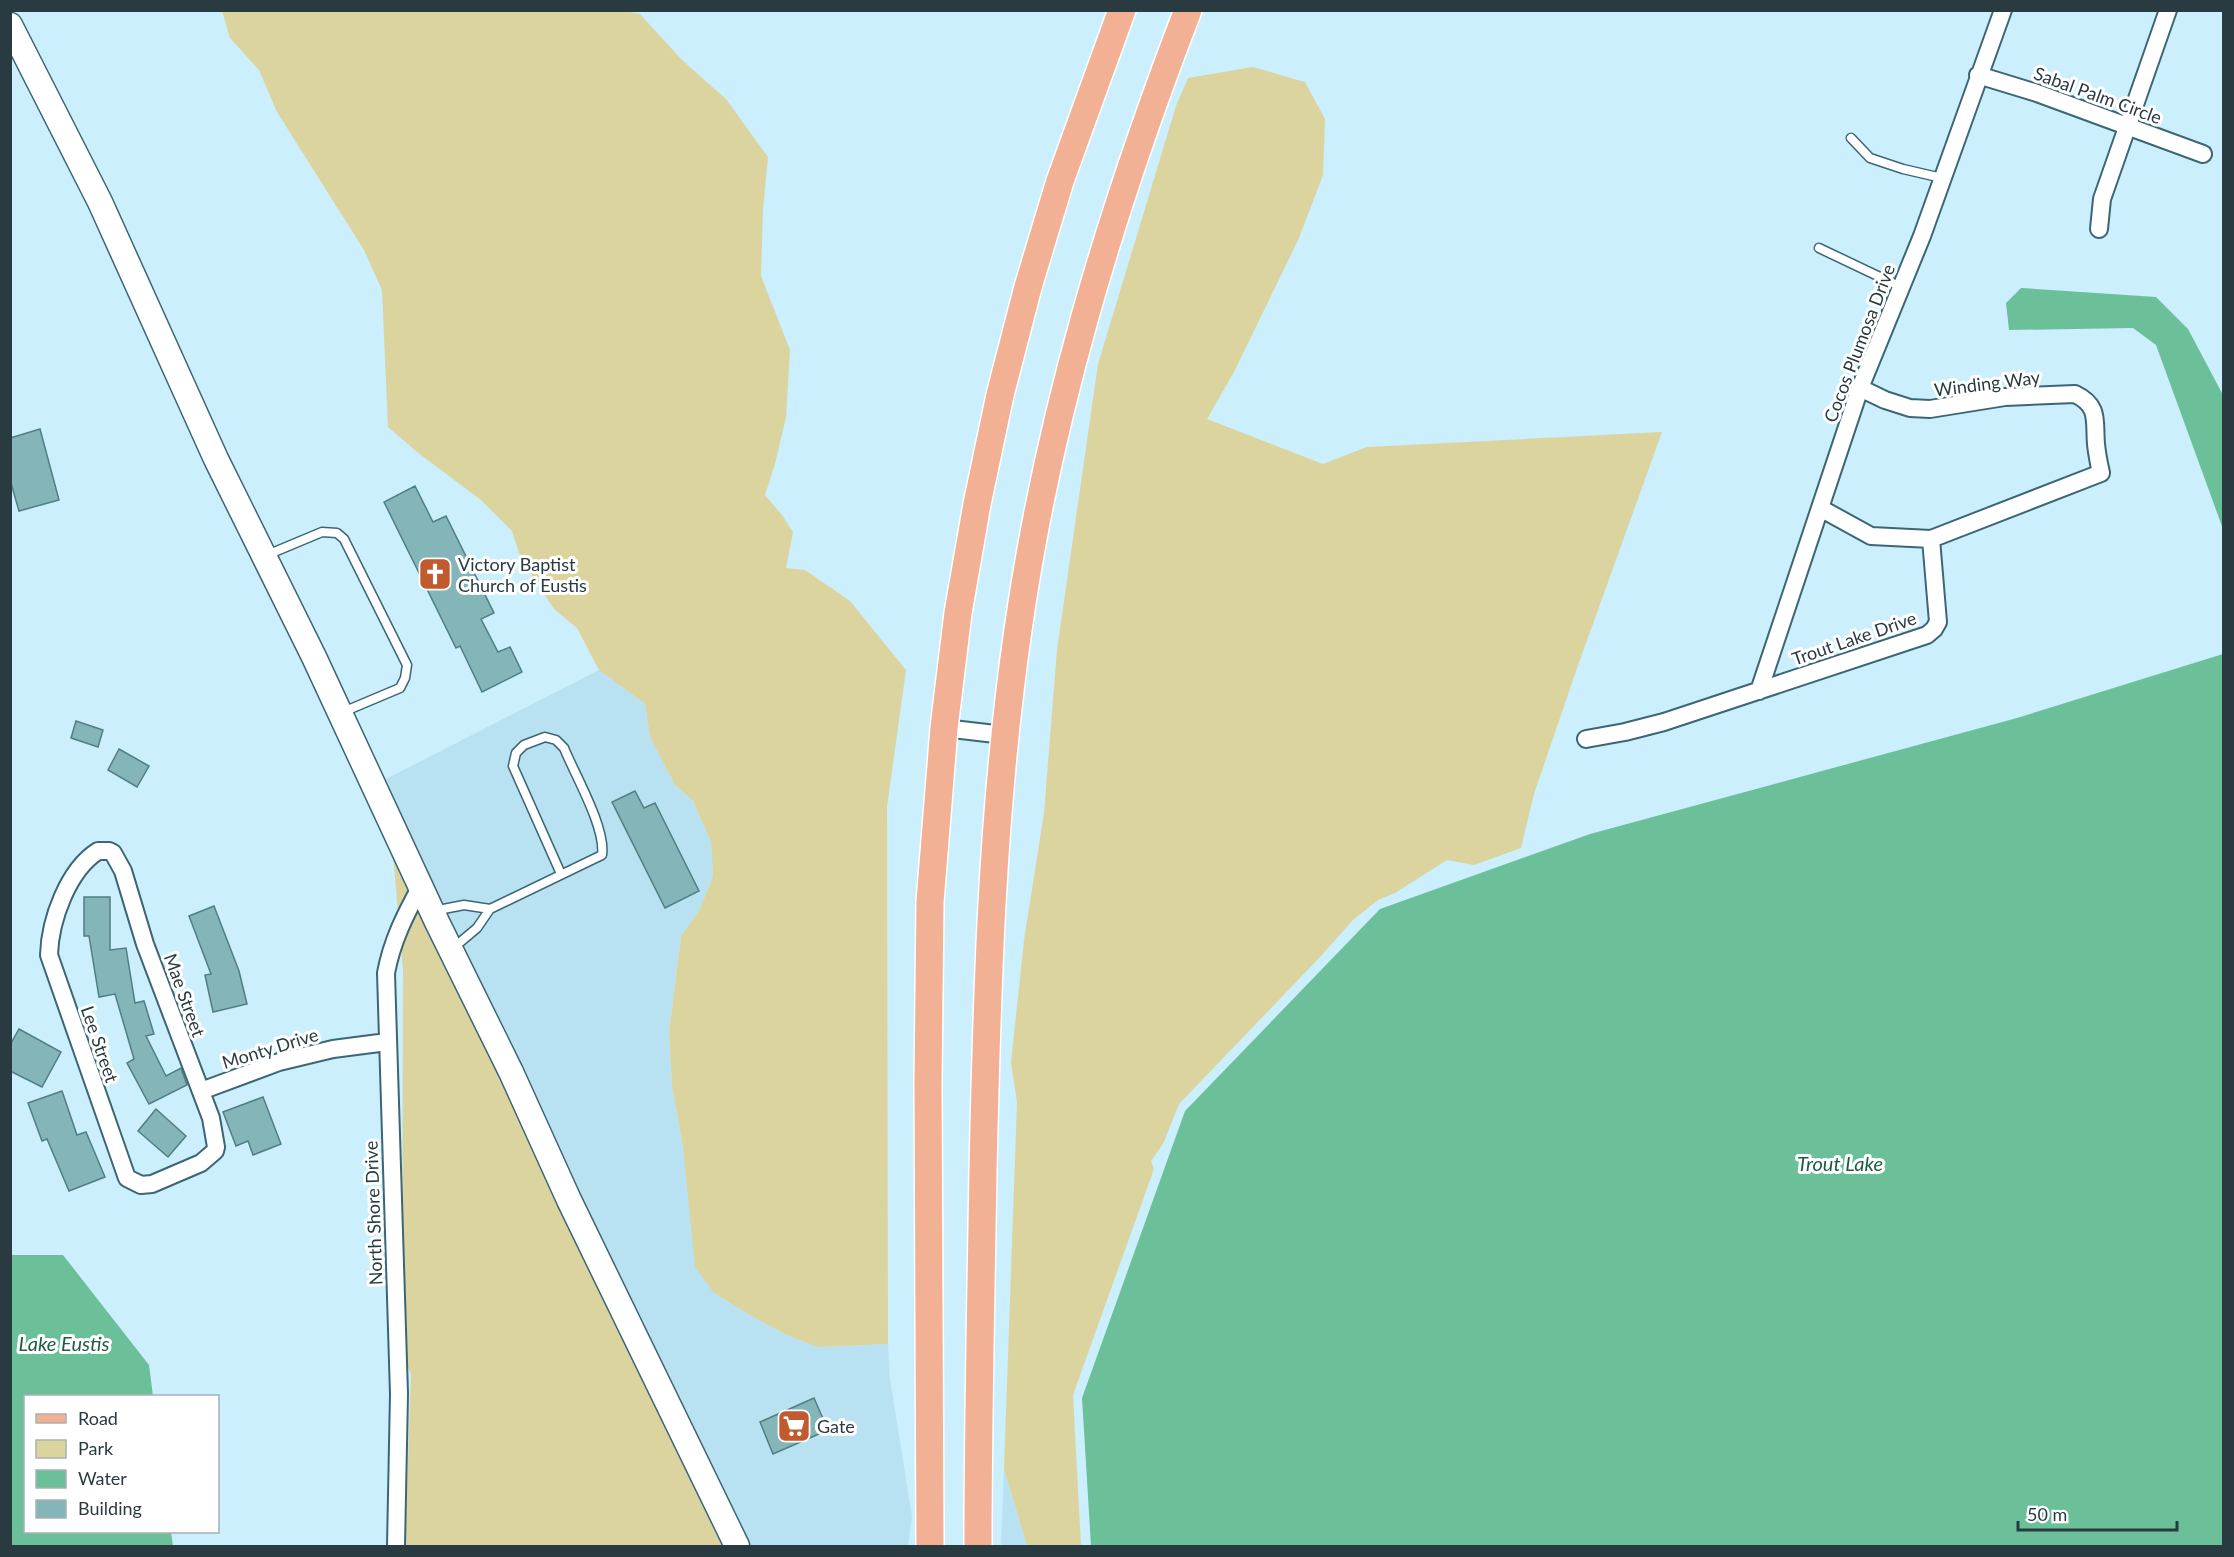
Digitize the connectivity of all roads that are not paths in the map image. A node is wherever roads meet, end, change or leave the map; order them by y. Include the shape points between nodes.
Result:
1 (1122, 10) edge
2 (1188, 10) edge
3 (2003, 10) edge
4 (2168, 10) edge
5 (10, 25) edge
6 (1978, 75) junction
7 (2128, 128) junction
8 (1851, 138) dead end
9 (2203, 154) dead end
10 (1942, 178) junction
11 (2099, 229) dead end
12 (1819, 248) dead end
13 (1901, 287) junction
14 (1860, 388) junction
15 (1820, 508) junction
16 (1931, 539) junction
17 (264, 556) junction
18 (1759, 691) junction
19 (340, 714) junction
20 (944, 728) junction
21 (1004, 735) junction
22 (1586, 739) dead end
23 (113, 853) joint
24 (561, 874) junction
25 (421, 886) junction
26 (490, 909) junction
27 (433, 912) junction
28 (451, 950) junction
29 (387, 1042) junction
30 (201, 1091) junction
31 (216, 1151) joint
32 (978, 1446) junction
33 (396, 1546) edge
34 (737, 1546) edge
35 (930, 1546) edge
36 (968, 1546) edge
37 (978, 1546) edge

1 - 20 main road via 1060,181 1000,394 958,613
2 - 21 main road via 1117,206 1062,403 1020,616
3 - 6 street, Cocos Plumosa Drive
4 - 7 street
5 - 17 main road via 100,202
6 - 7 street, Sabal Palm Circle
6 - 10 street, Cocos Plumosa Drive
7 - 9 street, Sabal Palm Circle
7 - 11 street via 2102,199
8 - 10 lane via 1870,158
10 - 13 street, Cocos Plumosa Drive
12 - 13 lane
13 - 14 street, Cocos Plumosa Drive
14 - 15 street, Cocos Plumosa Drive
14 - 16 street, Winding Way via 1910,408 1930,410 2005,397 2075,394 2092,409 2097,421 2101,473
15 - 16 street via 1871,536
15 - 18 street, Cocos Plumosa Drive
16 - 18 street, Trout Lake Drive via 1938,622 1934,629 1927,635
17 - 19 main road
17 - 19 lane via 322,532 337,532 407,665 400,688
18 - 22 street, Trout Lake Drive via 1654,725
19 - 25 main road
20 - 21 street
20 - 35 main road via 928,978
21 - 32 main road via 988,995
23 - 30 street, Mae Street via 123,871 145,944
23 - 31 street, Lee Street via 98,851 78,869 59,906 49,955 127,1178 141,1185 152,1184 201,1163
24 - 24 lane via 602,855 604,844 564,748 545,737 524,745 516,753 513,766
24 - 26 lane
25 - 27 main road
25 - 29 street, North Shore Drive via 390,949 386,974
26 - 27 lane via 464,905
26 - 28 lane via 477,928
27 - 28 main road
28 - 34 main road
29 - 30 street, Monty Drive via 279,1062
29 - 33 street, North Shore Drive via 399,1394
30 - 31 street, Mae Street via 211,1118
32 - 36 main road
32 - 37 main road

